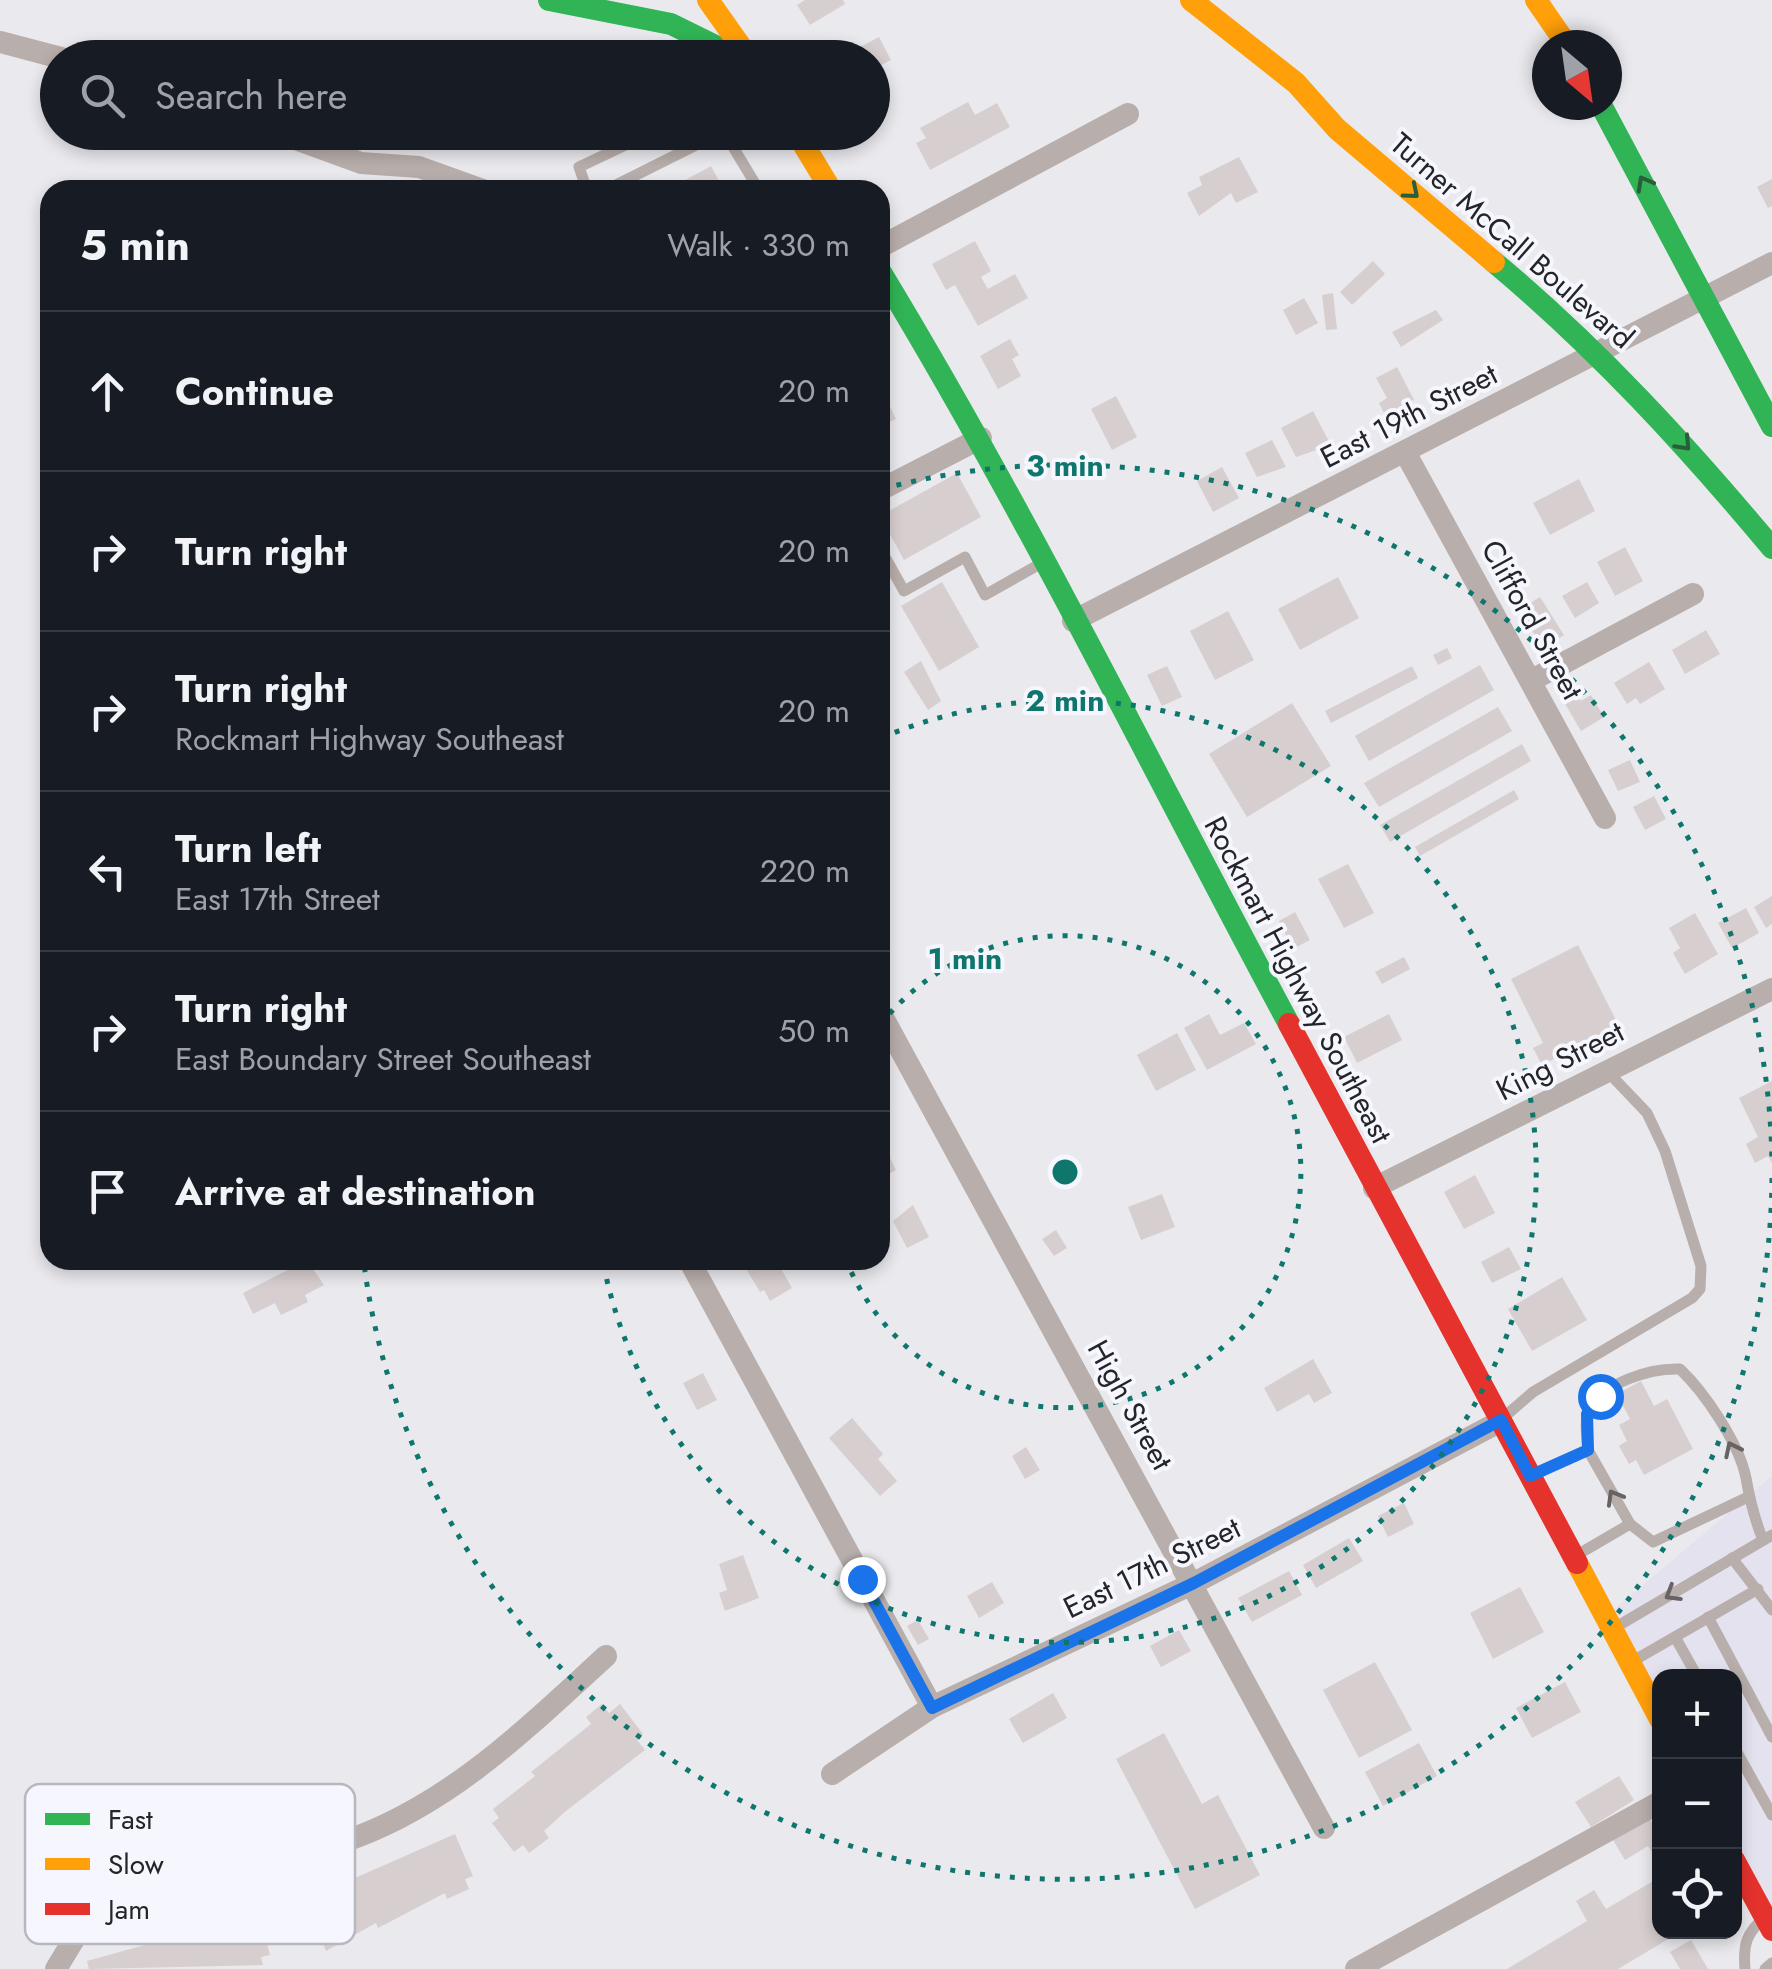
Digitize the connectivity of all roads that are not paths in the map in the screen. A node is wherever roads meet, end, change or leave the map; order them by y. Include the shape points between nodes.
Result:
1 (549, 0) edge
2 (708, 0) edge
3 (1162, 0) edge
4 (1191, 0) edge
5 (1540, 0) edge
6 (639, 5) edge
7 (1558, 30) edge
8 (710, 40) edge
9 (736, 40) edge
10 (0, 42) edge
11 (40, 52) edge
12 (1128, 114) dead end
13 (1609, 120) edge
14 (1337, 129) junction
15 (325, 150) edge
16 (615, 150) edge
17 (687, 150) edge
18 (734, 150) edge
19 (807, 150) edge
20 (457, 180) edge
21 (584, 180) edge
22 (626, 180) edge
23 (754, 180) edge
24 (825, 180) edge
25 (890, 242) edge
26 (1772, 263) edge
27 (890, 288) edge
28 (1772, 426) edge
29 (981, 438) junction
30 (1405, 452) junction
31 (890, 485) edge
32 (1772, 548) edge
33 (1044, 562) junction
34 (890, 566) edge
35 (1693, 594) dead end
36 (1074, 621) junction
37 (1532, 680) junction
38 (1605, 818) dead end
39 (1772, 989) edge
40 (890, 1030) edge
41 (1607, 1071) junction
42 (1374, 1188) junction
43 (694, 1270) edge
44 (1501, 1420) junction
45 (1588, 1450) junction
46 (1530, 1476) junction
47 (1746, 1498) junction
48 (1630, 1524) junction
49 (1768, 1537) edge
50 (1574, 1558) junction
51 (1732, 1558) junction
52 (1194, 1583) junction
53 (1758, 1589) junction
54 (1772, 1610) edge
55 (1708, 1617) junction
56 (1612, 1630) junction
57 (1675, 1637) junction
58 (606, 1656) dead end
59 (1630, 1663) junction
60 (1692, 1669) edge
61 (1652, 1704) edge
62 (932, 1708) junction
63 (1772, 1737) edge
64 (1741, 1759) edge
65 (832, 1774) dead end
66 (1652, 1806) edge
67 (1772, 1814) edge
68 (1324, 1828) dead end
69 (355, 1838) edge
70 (1742, 1874) edge
71 (1769, 1923) edge
72 (71, 1944) edge
73 (1772, 1963) edge
74 (56, 1969) edge
75 (1356, 1969) edge
76 (1745, 1969) edge
77 (1765, 1969) edge

1 - 6 main road
2 - 9 main road
3 - 14 main road
4 - 14 main road, Turner McCall Boulevard via 1296,83
5 - 7 main road
6 - 8 main road
10 - 11 street
12 - 25 street
28 -> 13 main road
14 -> 32 main road, Turner McCall Boulevard via 1618,372
15 - 20 street via 361,163 419,166
16 - 21 lane via 579,167
17 - 22 lane
18 - 23 lane
19 - 24 main road
26 - 30 street, East 19th Street
27 - 29 main road, Rockmart Highway Southeast
29 - 31 street
29 - 33 main road, Rockmart Highway Southeast
30 - 36 street, East 19th Street
30 - 37 street, Clifford Street
33 - 34 lane via 985,595 965,557 904,591
33 - 36 main road, Rockmart Highway Southeast
35 - 37 street
36 - 42 main road, Rockmart Highway Southeast
37 - 38 street, Clifford Street
39 - 41 street, King Street
40 - 52 street, High Street
41 - 42 street, King Street
41 - 44 lane via 1656,1128 1702,1266 1700,1289 1533,1392
42 - 44 main road, Rockmart Highway Southeast
43 - 62 street
44 - 46 main road, Rockmart Highway Southeast
44 - 52 street, East 17th Street
45 - 46 lane
47 -> 45 lane via 1746,1476 1706,1394 1680,1369 1655,1368 1600,1396 1587,1414
48 -> 45 lane
46 - 50 main road, Rockmart Highway Southeast
47 - 48 lane via 1653,1542
47 - 49 lane
48 - 50 lane
49 - 51 lane
50 - 56 main road, Rockmart Highway Southeast
51 - 53 lane
51 -> 56 lane
52 - 62 street, East 17th Street
52 - 68 street, High Street
53 - 54 lane
53 - 55 lane
55 - 57 lane
55 - 63 lane
56 - 59 main road, Rockmart Highway Southeast
57 - 59 lane
57 - 60 lane
58 - 69 street via 486,1764
59 - 61 main road, Rockmart Highway Southeast
62 - 65 street, East 17th Street
64 - 67 lane
66 - 75 street
70 - 71 main road
71 - 76 lane via 1751,1928 1743,1946
72 - 74 street
73 - 77 lane

